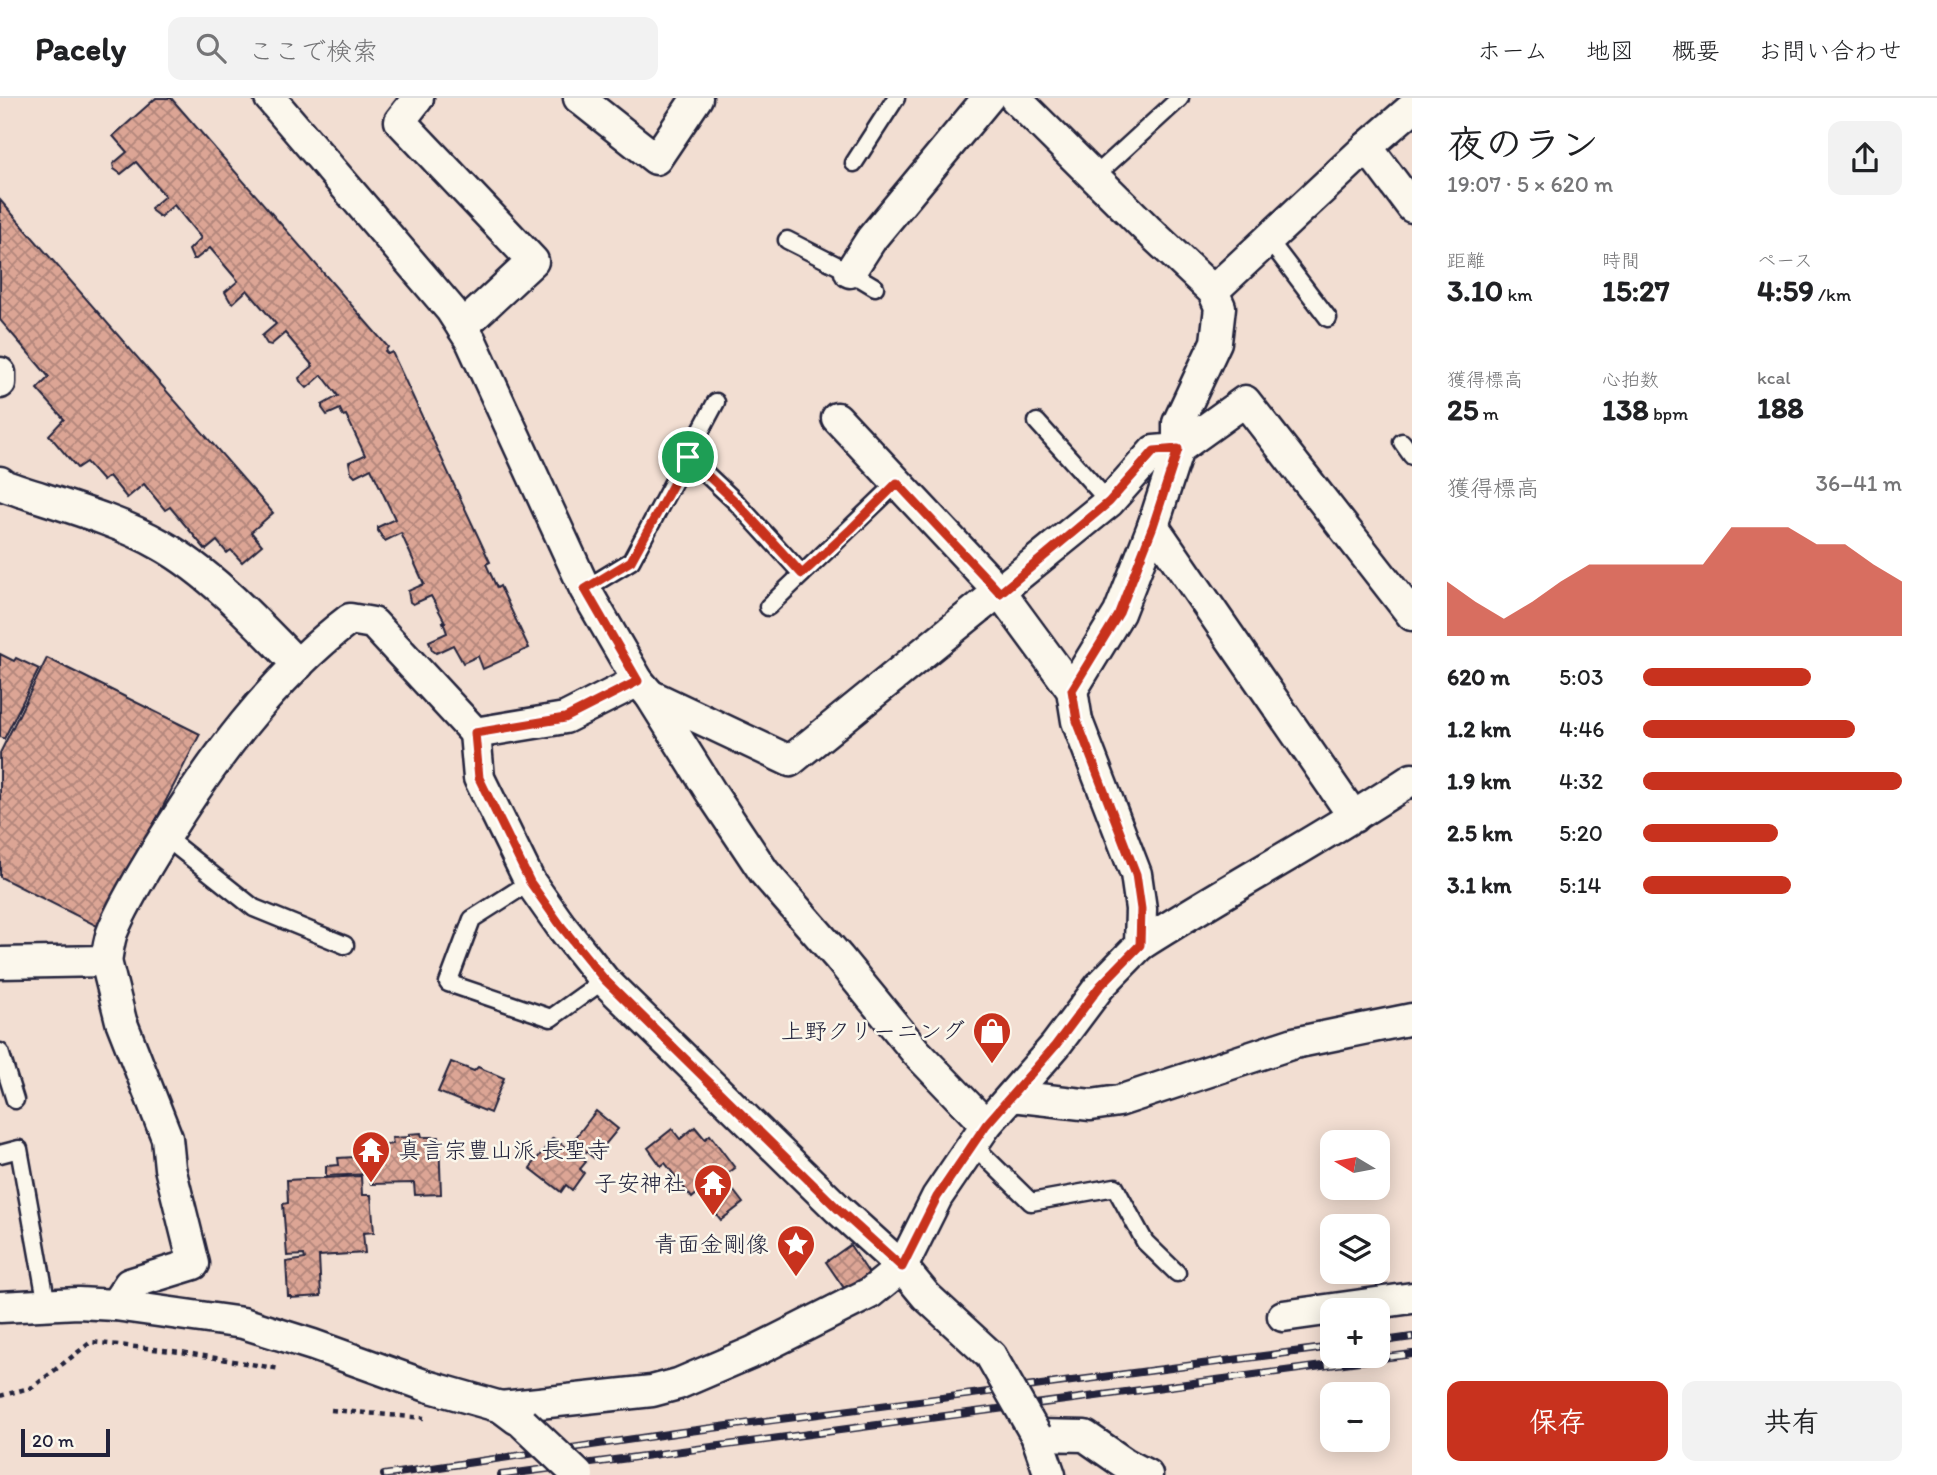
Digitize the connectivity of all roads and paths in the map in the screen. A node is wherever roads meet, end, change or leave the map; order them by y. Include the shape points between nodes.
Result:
1 (418, 98) edge
2 (579, 98) edge
3 (697, 98) edge
4 (896, 98) edge
5 (988, 98) edge
6 (1015, 98) edge
7 (1180, 98) edge
8 (280, 102) edge
9 (1412, 108) edge
10 (1367, 147) junction
11 (854, 163) dead end
12 (1095, 176) junction
13 (1412, 207) edge
14 (1268, 239) junction
15 (787, 240) dead end
16 (862, 280) joint
17 (1213, 291) junction
18 (1328, 318) dead end
19 (462, 327) junction
20 (0, 373) edge
21 (0, 383) edge
22 (716, 402) dead end
23 (836, 418) dead end
24 (1037, 422) dead end
25 (1402, 442) dead end
26 (1178, 449) junction
27 (1412, 456) edge
28 (688, 457) junction
29 (0, 482) edge
30 (897, 483) junction
31 (1109, 502) junction
32 (1153, 526) junction
33 (802, 574) junction
34 (585, 589) junction
35 (1000, 593) junction
36 (768, 607) dead end
37 (1412, 615) edge
38 (298, 665) junction
39 (644, 688) junction
40 (1072, 690) junction
41 (475, 733) junction
42 (1412, 779) edge
43 (1354, 817) junction
44 (165, 837) junction
45 (530, 882) junction
46 (345, 945) dead end
47 (1140, 945) junction
48 (106, 961) junction
49 (0, 963) edge
50 (604, 979) junction
51 (1412, 1019) edge
52 (0, 1052) edge
53 (1012, 1097) junction
54 (15, 1100) dead end
55 (979, 1135) junction
56 (0, 1154) edge
57 (902, 1267) junction
58 (1177, 1273) dead end
59 (1412, 1298) edge
60 (47, 1305) junction
61 (115, 1305) junction
62 (0, 1307) edge
63 (1283, 1316) dead end
64 (287, 1370) dead end
65 (0, 1396) edge
66 (331, 1410) dead end
67 (512, 1415) junction
68 (433, 1417) dead end
69 (1036, 1435) junction
70 (578, 1475) edge
71 (1050, 1475) edge
72 (1147, 1475) edge

1 - 19 street via 400,121 533,261
2 - 3 street via 656,159
4 - 11 lane
5 - 16 street via 872,238
6 - 12 street
7 - 12 lane
8 - 19 street
9 - 10 street
10 - 13 street
10 - 14 street
12 - 17 street
14 - 17 street
14 - 18 lane
15 - 16 lane
17 - 26 street via 1220,307 1216,342 1178,423
19 - 34 street
20 - 21 street
22 - 28 lane
23 - 30 street
24 - 31 lane
25 - 27 lane
26 - 31 street via 1154,451
26 - 32 street
26 - 37 street via 1245,401
28 - 33 lane
28 - 34 lane via 631,561
29 - 38 street via 161,545 247,611
30 - 33 lane
30 - 35 street
31 - 35 street
32 - 40 street via 1119,613
32 - 43 street
33 - 36 lane
34 - 39 street
35 - 39 street via 790,761
35 - 40 street
38 - 41 street via 350,619 373,622
38 - 44 street via 219,755
39 - 41 street via 565,718
39 - 55 street via 764,872 916,1052
40 - 47 street via 1077,721 1136,874
41 - 45 street via 479,778
42 - 43 street
43 - 47 street
44 - 46 lane via 254,908
44 - 48 street via 112,932
45 - 50 street
45 - 50 lane via 472,919 448,983 551,1018
47 - 53 street via 1100,986
48 - 49 street
48 - 61 street via 121,1021 167,1138 194,1264 130,1284
50 - 57 street
51 - 53 street via 1294,1043 1119,1101 1091,1105
52 - 54 lane
53 - 55 street
55 - 57 street via 937,1197
55 - 58 lane via 1031,1202 1115,1187 1145,1242
56 - 60 lane via 19,1149
57 - 67 street via 870,1293 678,1384
57 - 69 street, bridge via 926,1296 991,1356
59 - 63 street
60 - 61 street
60 - 62 street
61 - 67 street via 243,1323
64 - 65 path via 92,1342 33,1387
66 - 68 path
67 - 70 street, bridge
69 - 71 street
69 - 72 street via 1085,1436

